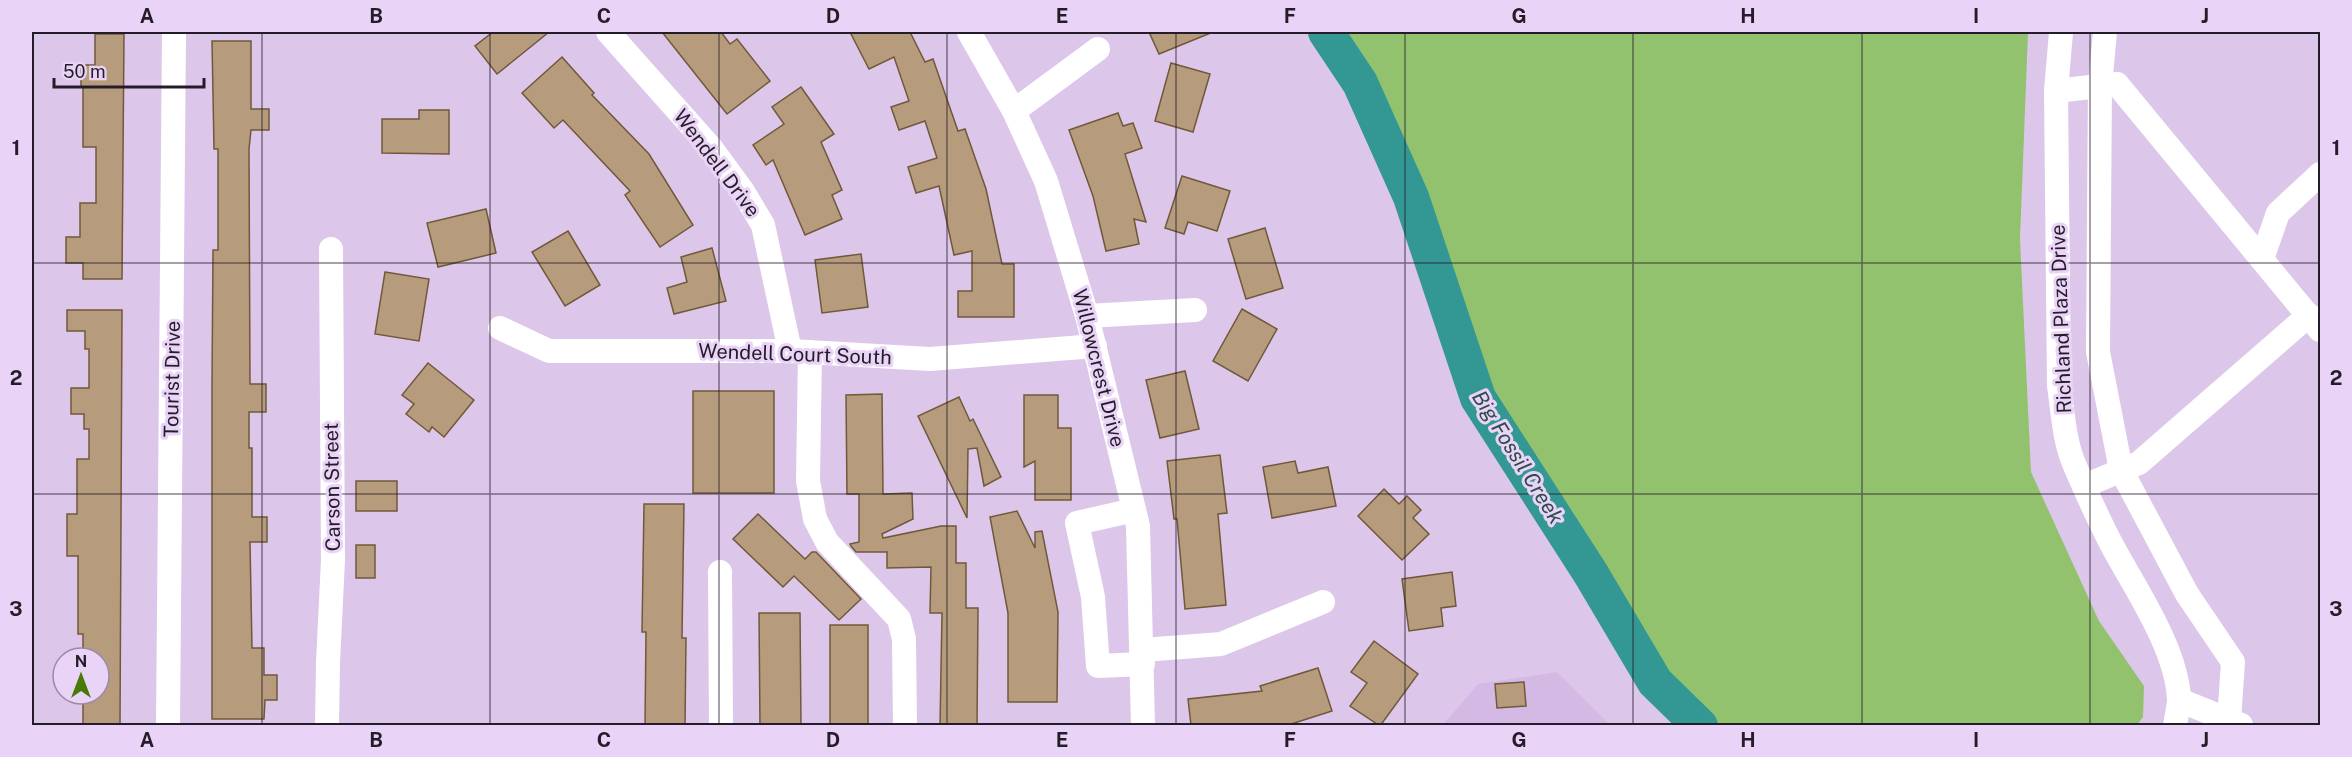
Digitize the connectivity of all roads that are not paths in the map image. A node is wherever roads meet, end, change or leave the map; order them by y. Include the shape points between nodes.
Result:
1 (174, 32) edge
2 (608, 32) edge
3 (969, 32) edge
4 (2061, 32) edge
5 (2105, 32) edge
6 (1098, 49) dead end
7 (2100, 86) junction
8 (2056, 91) junction
9 (1014, 111) junction
10 (2320, 174) edge
11 (331, 249) dead end
12 (2262, 259) junction
13 (1195, 310) dead end
14 (1087, 316) junction
15 (2315, 323) edge
16 (500, 328) dead end
17 (1095, 346) junction
18 (800, 352) junction
19 (2121, 470) junction
20 (2085, 486) junction
21 (1134, 510) junction
22 (720, 572) dead end
23 (1323, 602) dead end
24 (1143, 658) junction
25 (2179, 700) junction
26 (2235, 723) edge
27 (168, 726) edge
28 (327, 726) edge
29 (721, 726) edge
30 (905, 726) edge
31 (1143, 726) edge
32 (2175, 726) edge

1 - 27 street, Tourist Drive
2 - 18 street, Wendell Drive via 712,149 763,225
3 - 9 street, Willowcrest Drive
4 - 8 street, Richland Plaza Drive
5 - 7 street
6 - 9 street
7 - 8 street
7 - 12 street via 2117,84
7 - 19 street via 2098,352
8 - 20 street, Richland Plaza Drive via 2059,386 2074,464
9 - 14 street, Willowcrest Drive via 1046,181
10 - 12 street via 2278,213
11 - 28 street, Carson Street via 333,560
12 - 15 street
13 - 14 street
14 - 17 street, Willowcrest Drive
15 - 19 street via 2139,463
16 - 18 street, Wendell Court South via 549,351
17 - 18 street, Wendell Court South via 930,359
17 - 21 street, Willowcrest Drive
18 - 30 street, Wendell Drive via 808,481 815,519 827,542 899,619 904,639
19 - 20 street
19 - 26 street via 2187,594 2233,663
20 - 25 street, Richland Plaza Drive via 2161,637
21 - 24 street, Willowcrest Drive via 1138,526
21 - 24 street via 1077,523 1093,597 1098,666
22 - 29 street
23 - 24 street via 1221,644
24 - 31 street, Willowcrest Drive
25 - 26 street
25 - 32 street, Richland Plaza Drive

